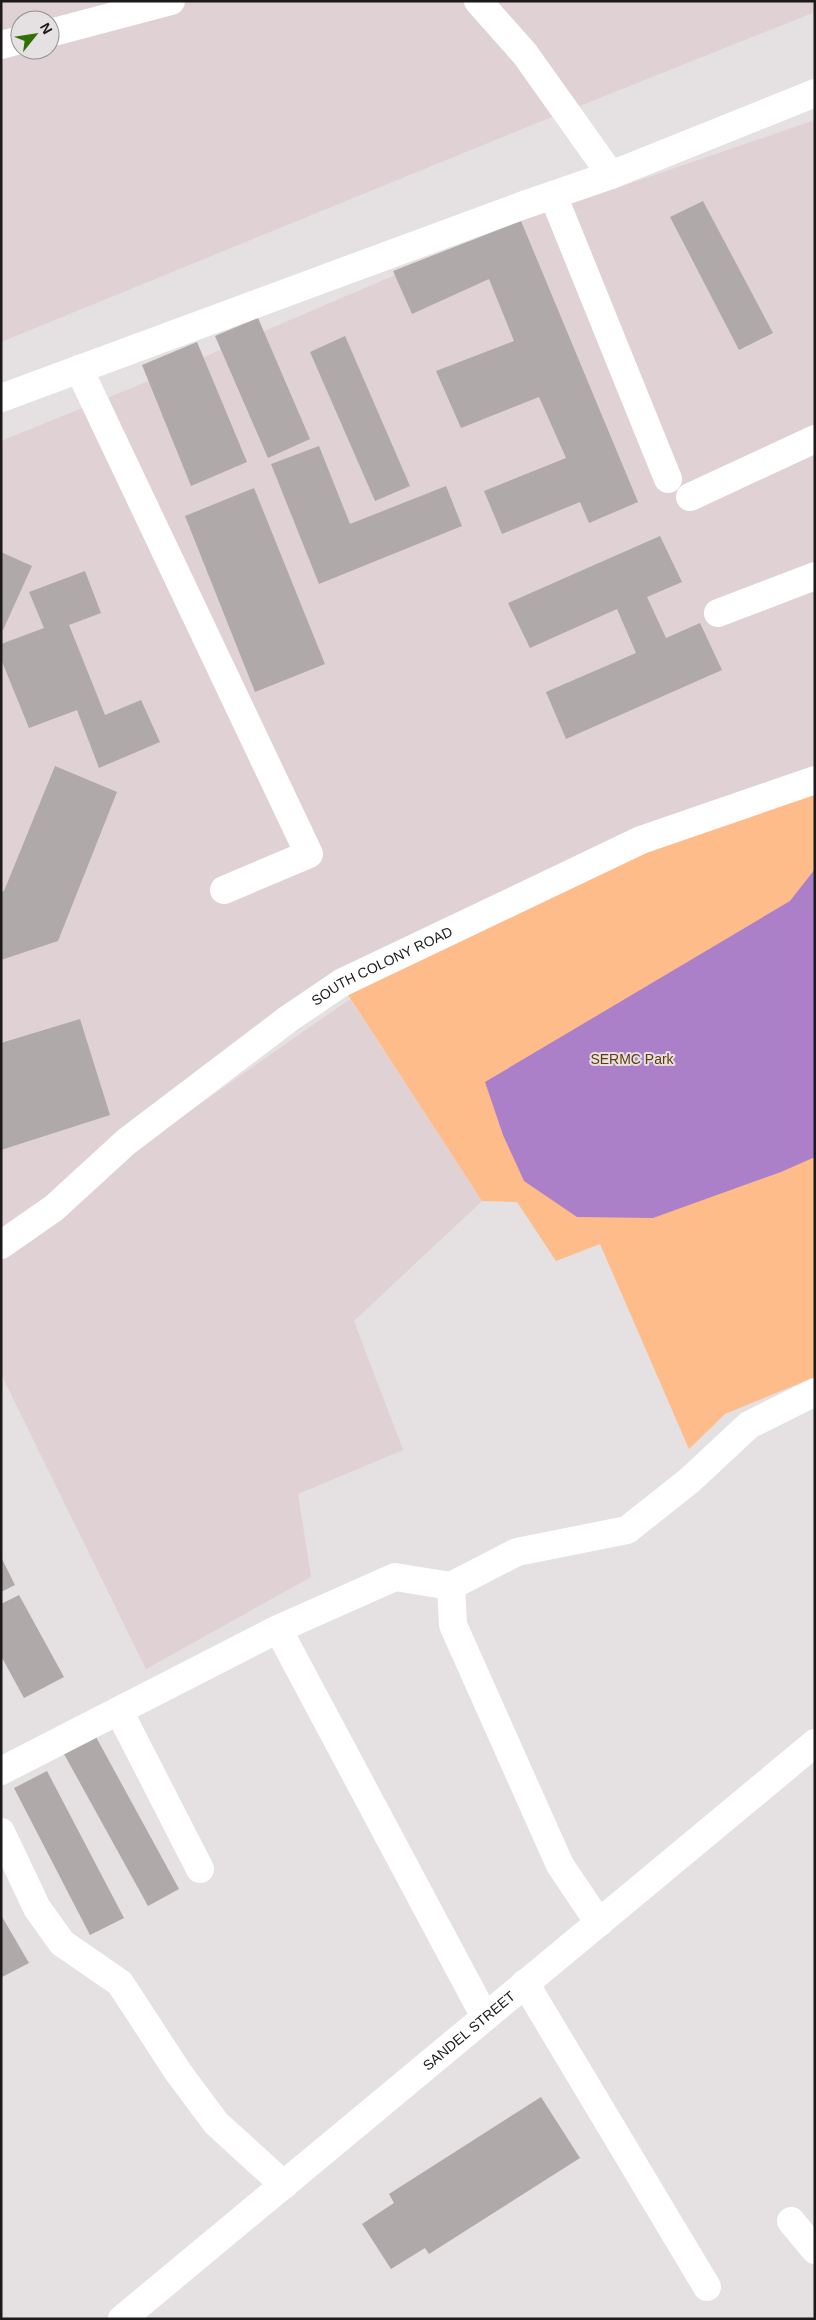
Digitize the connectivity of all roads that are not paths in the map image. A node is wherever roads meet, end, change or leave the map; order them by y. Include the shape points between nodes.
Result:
1 (171, 1) edge
2 (478, 1) edge
3 (60, 29) edge
4 (815, 93) edge
5 (611, 175) junction
6 (553, 195) junction
7 (79, 369) junction
8 (1, 398) edge
9 (815, 439) edge
10 (668, 480) dead end
11 (690, 497) dead end
12 (815, 576) edge
13 (718, 613) dead end
14 (815, 780) edge
15 (224, 890) dead end
16 (1, 1244) edge
17 (815, 1392) edge
18 (451, 1586) junction
19 (278, 1630) junction
20 (119, 1711) junction
21 (815, 1743) edge
22 (1, 1771) edge
23 (1, 1832) edge
24 (200, 1869) dead end
25 (599, 1923) junction
26 (525, 1983) junction
27 (485, 2017) junction
28 (284, 2185) junction
29 (791, 2221) dead end
30 (815, 2250) edge
31 (707, 2287) dead end
32 (122, 2319) edge

1 - 3 street
2 - 5 street via 525,54
4 - 5 street
5 - 6 street
6 - 7 street
6 - 10 street
7 - 8 street
7 - 15 street via 309,854
9 - 11 street
12 - 13 street
14 - 16 street, SOUTH COLONY ROAD via 641,840 341,983 288,1019 126,1142 54,1208
17 - 18 street via 749,1425 690,1480 627,1530 517,1552
18 - 19 street via 395,1577
18 - 25 street via 452,1625 560,1866
19 - 20 street
19 - 27 street
20 - 22 street
20 - 24 street
21 - 25 street, SANDEL STREET
23 - 28 street via 37,1908 62,1942 120,1983 216,2123
25 - 26 street, SANDEL STREET
26 - 27 street, SANDEL STREET
26 - 31 street
27 - 28 street, SANDEL STREET
28 - 32 street, SANDEL STREET
29 - 30 street

